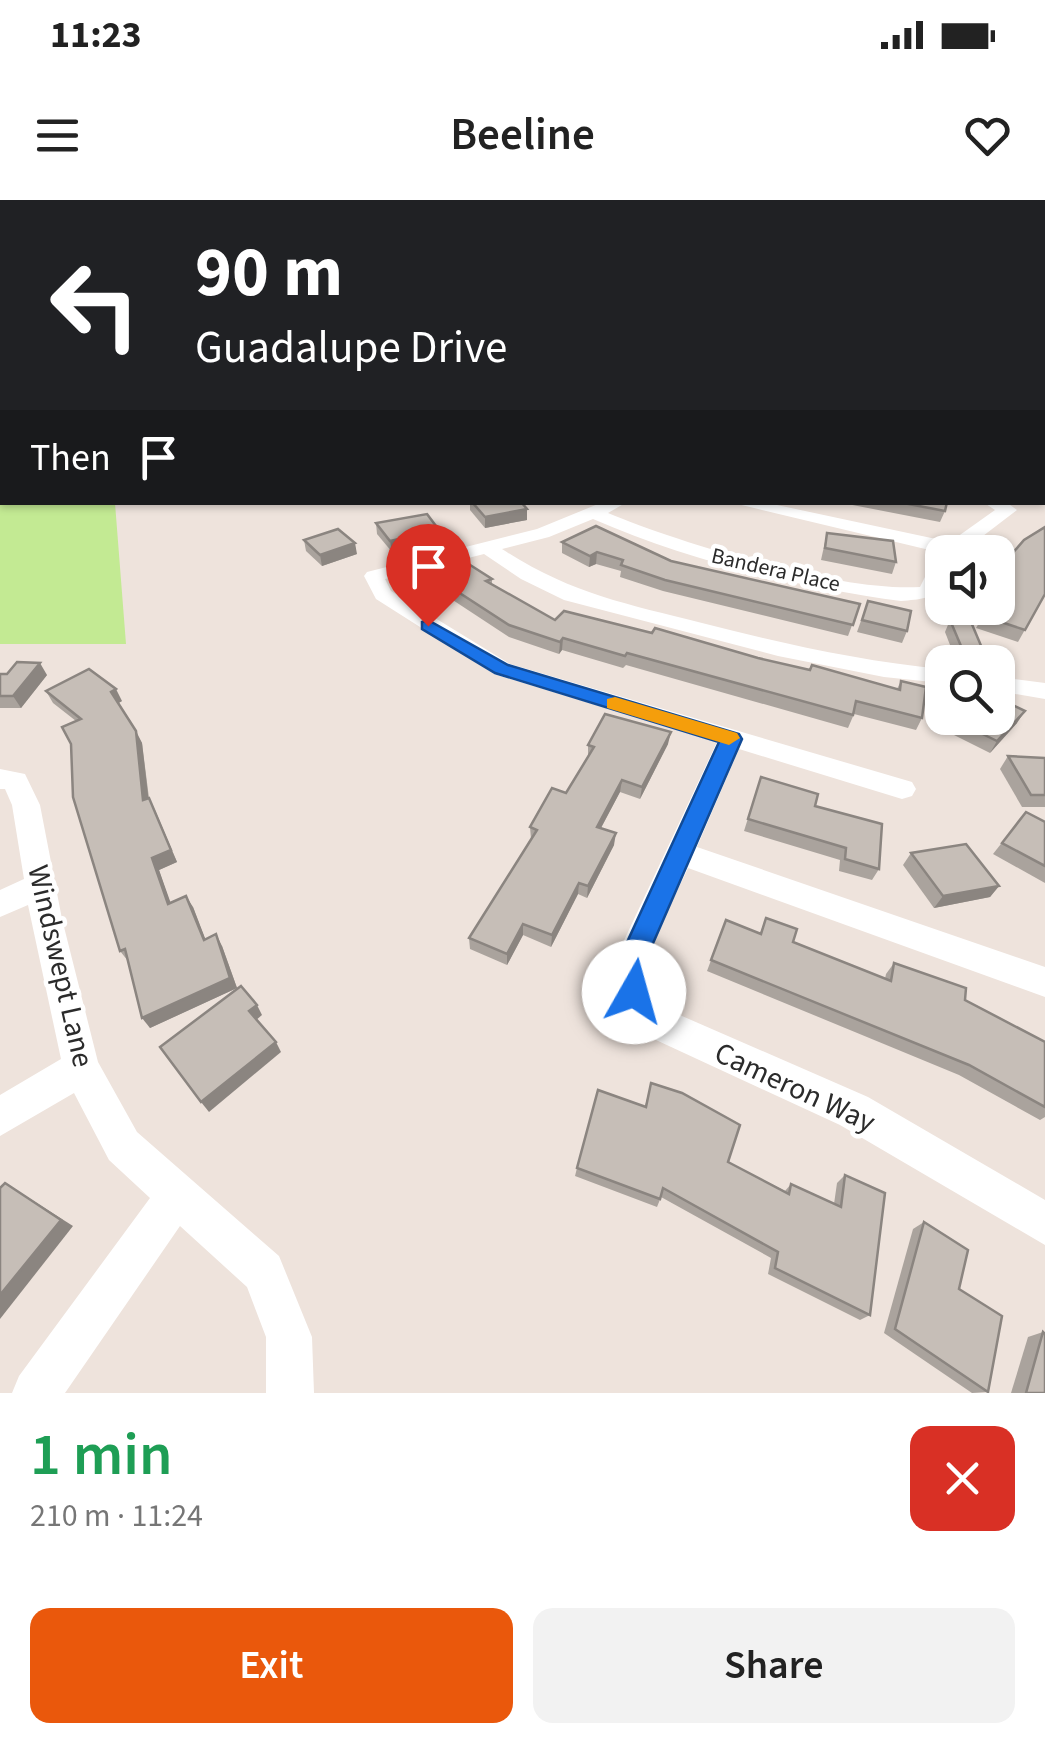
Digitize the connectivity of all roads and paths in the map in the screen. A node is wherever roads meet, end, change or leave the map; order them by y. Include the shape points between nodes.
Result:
1 (612, 505) edge
2 (749, 505) edge
3 (997, 505) edge
4 (596, 514) junction
5 (975, 535) edge
6 (488, 547) junction
7 (925, 548) edge
8 (925, 592) edge
9 (925, 674) edge
10 (1015, 687) edge
11 (1045, 691) edge
12 (731, 739) junction
13 (0, 779) edge
14 (902, 789) dead end
15 (682, 854) junction
16 (40, 884) junction
17 (0, 904) edge
18 (1045, 982) edge
19 (82, 1068) junction
20 (0, 1117) edge
21 (177, 1195) junction
22 (1045, 1224) edge
23 (36, 1393) edge
24 (290, 1393) edge

1 - 4 street
2 - 7 street
3 - 5 street, Bandera Place via 1008,510
4 - 6 street
4 - 8 street, Bandera Place via 650,538 828,582 904,596
6 - 9 street via 570,596 778,649
6 - 12 street via 374,576 383,596 502,669
10 - 11 street
12 - 14 street
12 - 15 street, Cameron Way
13 - 16 street, Windswept Lane via 15,781 26,805
15 - 18 street
15 - 22 street, Cameron Way via 630,964 645,1013 854,1111
16 - 17 street
16 - 19 street, Windswept Lane
19 - 20 street
19 - 21 street, Windswept Lane via 123,1146
21 - 23 street
21 - 24 street, Windswept Lane via 264,1272 289,1337

